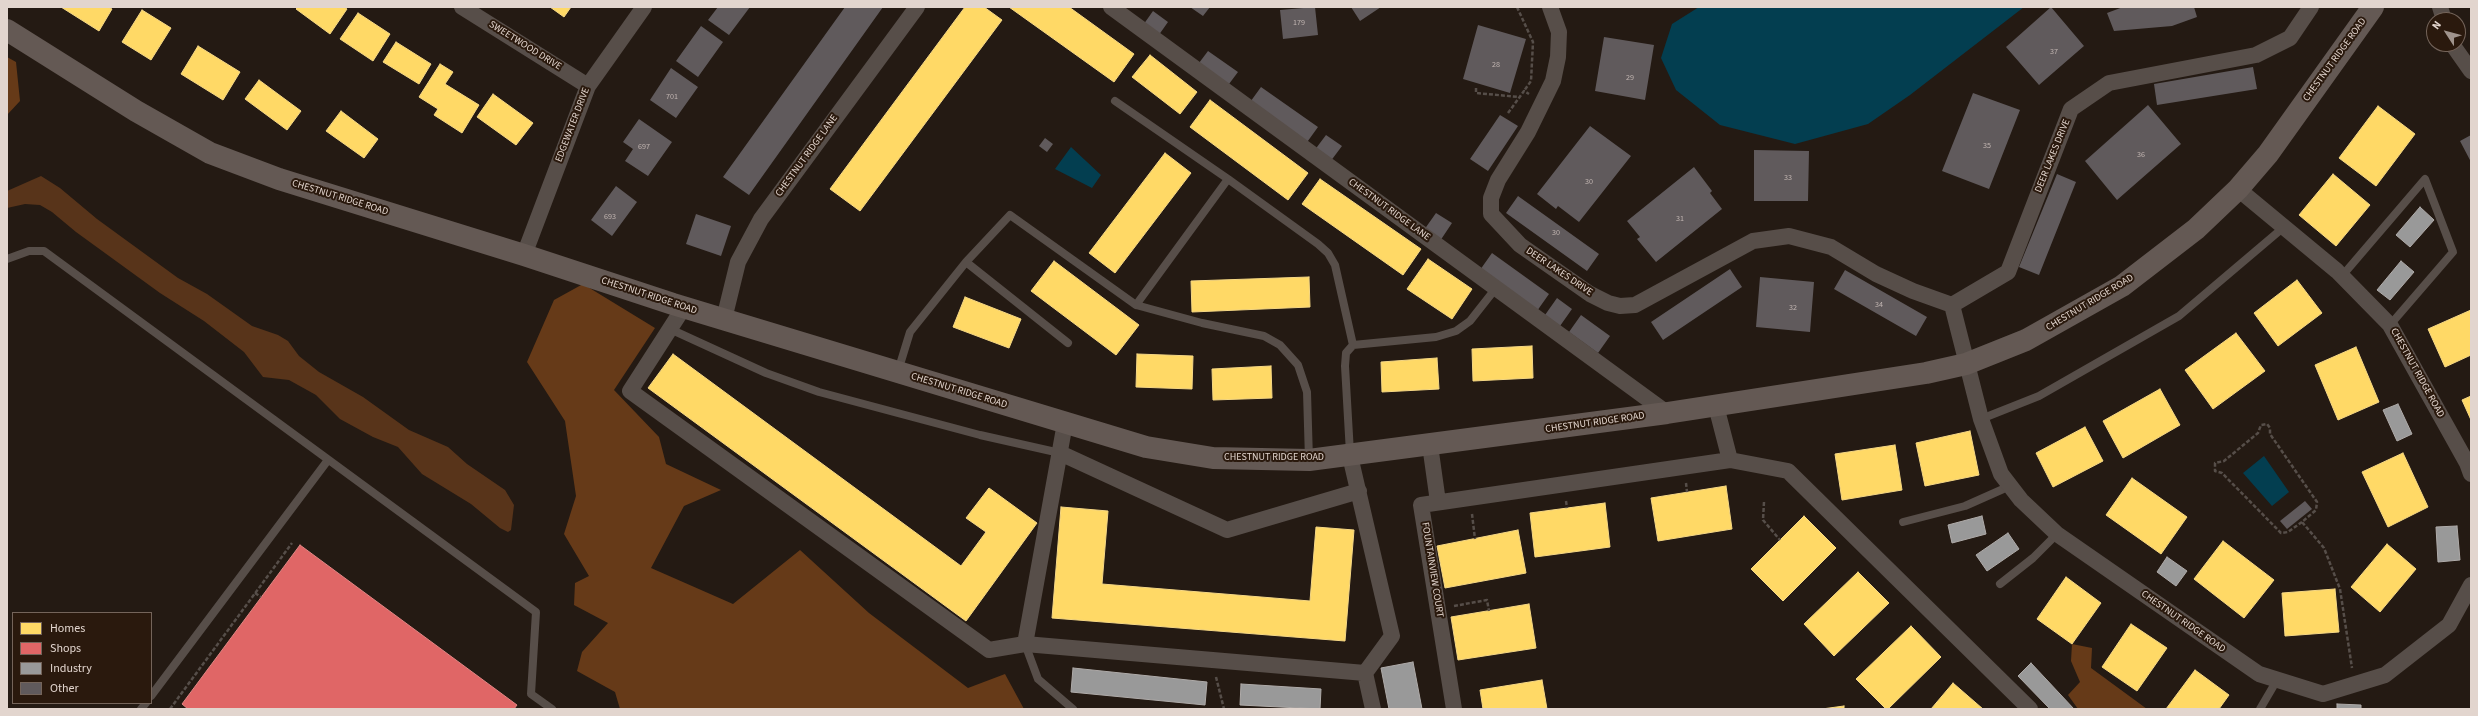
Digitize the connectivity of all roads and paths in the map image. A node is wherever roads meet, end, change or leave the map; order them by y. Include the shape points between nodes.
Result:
1 (462, 7) edge
2 (644, 7) edge
3 (917, 7) edge
4 (1111, 7) edge
5 (1517, 7) edge
6 (1550, 7) edge
7 (2310, 7) edge
8 (2373, 7) edge
9 (7, 30) edge
10 (2458, 52) edge
11 (2471, 71) edge
12 (588, 86) junction
13 (1476, 88) dead end
14 (1524, 91) dead end
15 (1519, 97) dead end
16 (1115, 101) dead end
17 (1228, 179) junction
18 (2238, 189) junction
19 (2284, 227) junction
20 (524, 255) junction
21 (7, 259) edge
22 (966, 262) junction
23 (2342, 276) junction
24 (1496, 288) junction
25 (1136, 305) junction
26 (1952, 305) junction
27 (684, 307) junction
28 (724, 318) junction
29 (2390, 325) junction
30 (670, 329) junction
31 (1068, 343) dead end
32 (1352, 345) junction
33 (1966, 364) junction
34 (898, 372) junction
35 (1716, 406) junction
36 (1667, 413) junction
37 (1981, 419) junction
38 (1065, 424) junction
39 (1430, 445) junction
40 (1060, 453) junction
41 (1350, 456) junction
42 (328, 460) junction
43 (1309, 460) junction
44 (1730, 460) junction
45 (2471, 474) edge
46 (2010, 486) junction
47 (1359, 491) junction
48 (1470, 498) junction
49 (1438, 502) junction
50 (1764, 502) dead end
51 (1903, 522) dead end
52 (2302, 522) junction
53 (2057, 534) junction
54 (1475, 539) dead end
55 (1780, 540) dead end
56 (292, 543) dead end
57 (2000, 584) dead end
58 (2471, 585) edge
59 (255, 593) junction
60 (261, 597) dead end
61 (1438, 609) junction
62 (1489, 611) dead end
63 (1025, 644) junction
64 (1366, 673) junction
65 (2277, 680) junction
66 (1216, 683) dead end
67 (2354, 684) junction
68 (152, 695) edge
69 (170, 709) edge
70 (552, 709) edge
71 (1073, 709) edge
72 (1224, 709) edge
73 (1373, 709) edge
74 (1454, 709) edge
75 (2030, 709) edge
76 (2260, 709) edge

1 - 12 street, SWEETWOOD DRIVE
2 - 12 street, EDGEWATER DRIVE
3 - 28 street, CHESTNUT RIDGE LANE via 761,219 738,262
4 - 24 street, CHESTNUT RIDGE LANE
5 - 14 path via 1533,42 1530,81
6 - 26 street, DEER LAKES DRIVE via 1559,32 1558,57 1553,80 1528,132 1498,180 1490,198 1491,214 1520,245 1590,294 1620,306 1635,305 1753,241 1789,236 1831,247 1876,274
7 - 26 street, DEER LAKES DRIVE via 2290,38 2256,55 2109,83 2071,109 2008,272
8 - 18 street, CHESTNUT RIDGE ROAD via 2268,154
9 - 20 street, CHESTNUT RIDGE ROAD via 136,111 210,153 279,179
10 - 11 street
12 - 20 street, EDGEWATER DRIVE
13 - 15 path via 1476,93
16 - 17 lane
17 - 25 lane
17 - 32 lane via 1328,253 1335,264
18 - 19 street, CHESTNUT RIDGE ROAD
18 - 33 street, CHESTNUT RIDGE ROAD via 2196,229 2122,286 2041,333
19 - 23 street, CHESTNUT RIDGE ROAD
19 - 37 lane via 2179,316 2039,396
20 - 27 street, CHESTNUT RIDGE ROAD
21 - 42 lane via 29,251 44,251
22 - 25 lane via 1010,215
22 - 31 lane
22 - 34 lane via 910,332
23 - 29 street, CHESTNUT RIDGE ROAD
23 - 29 lane via 2425,178 2453,252
24 - 32 lane via 1475,316 1456,331 1436,337
24 - 36 street, CHESTNUT RIDGE LANE
25 - 43 lane via 1264,336 1290,353 1298,365 1307,392
26 - 33 street
27 - 28 street, CHESTNUT RIDGE ROAD
27 - 30 street
28 - 34 street, CHESTNUT RIDGE ROAD
29 - 45 street, CHESTNUT RIDGE ROAD
30 - 40 lane via 766,372 819,392 980,435
30 - 63 street via 630,391 989,650
32 - 41 lane via 1346,353 1345,366
33 - 35 street, CHESTNUT RIDGE ROAD via 1926,373
33 - 37 street, CHESTNUT RIDGE ROAD
34 - 38 street, CHESTNUT RIDGE ROAD
35 - 36 street, CHESTNUT RIDGE ROAD
35 - 44 street
36 - 39 street, CHESTNUT RIDGE ROAD
37 - 46 street, CHESTNUT RIDGE ROAD via 2001,474
38 - 40 street
38 - 43 street, CHESTNUT RIDGE ROAD via 1146,447 1213,458
39 - 41 street, CHESTNUT RIDGE ROAD
39 - 49 street
40 - 47 street via 1227,530
40 - 63 street
41 - 43 street, CHESTNUT RIDGE ROAD
41 - 47 street
42 - 68 lane
42 - 70 lane via 536,612 531,694
44 - 48 street
44 - 75 street via 1788,471
46 - 51 lane via 1965,506
46 - 53 street, CHESTNUT RIDGE ROAD via 2020,500
47 - 64 street via 1392,636
48 - 49 street
48 - 54 path
49 - 61 street, FOUNTAINVIEW COURT via 1422,505
50 - 55 path via 1763,520
52 - 52 path via 2316,510 2317,502 2270,434 2271,430 2267,424 2260,426 2258,433 2224,461 2215,463 2215,471 2222,473 2278,531 2288,532
52 - 67 path via 2324,548 2340,590
53 - 57 lane via 2033,558
53 - 65 street, CHESTNUT RIDGE ROAD via 2254,672
56 - 59 path
58 - 67 street, CHESTNUT RIDGE ROAD via 2449,625 2385,675
59 - 60 path
59 - 69 path
61 - 62 path via 1487,600
61 - 74 street, FOUNTAINVIEW COURT
63 - 64 street
63 - 71 lane via 1038,679
64 - 73 street
65 - 67 street, CHESTNUT RIDGE ROAD via 2323,694
65 - 76 lane
66 - 72 path

